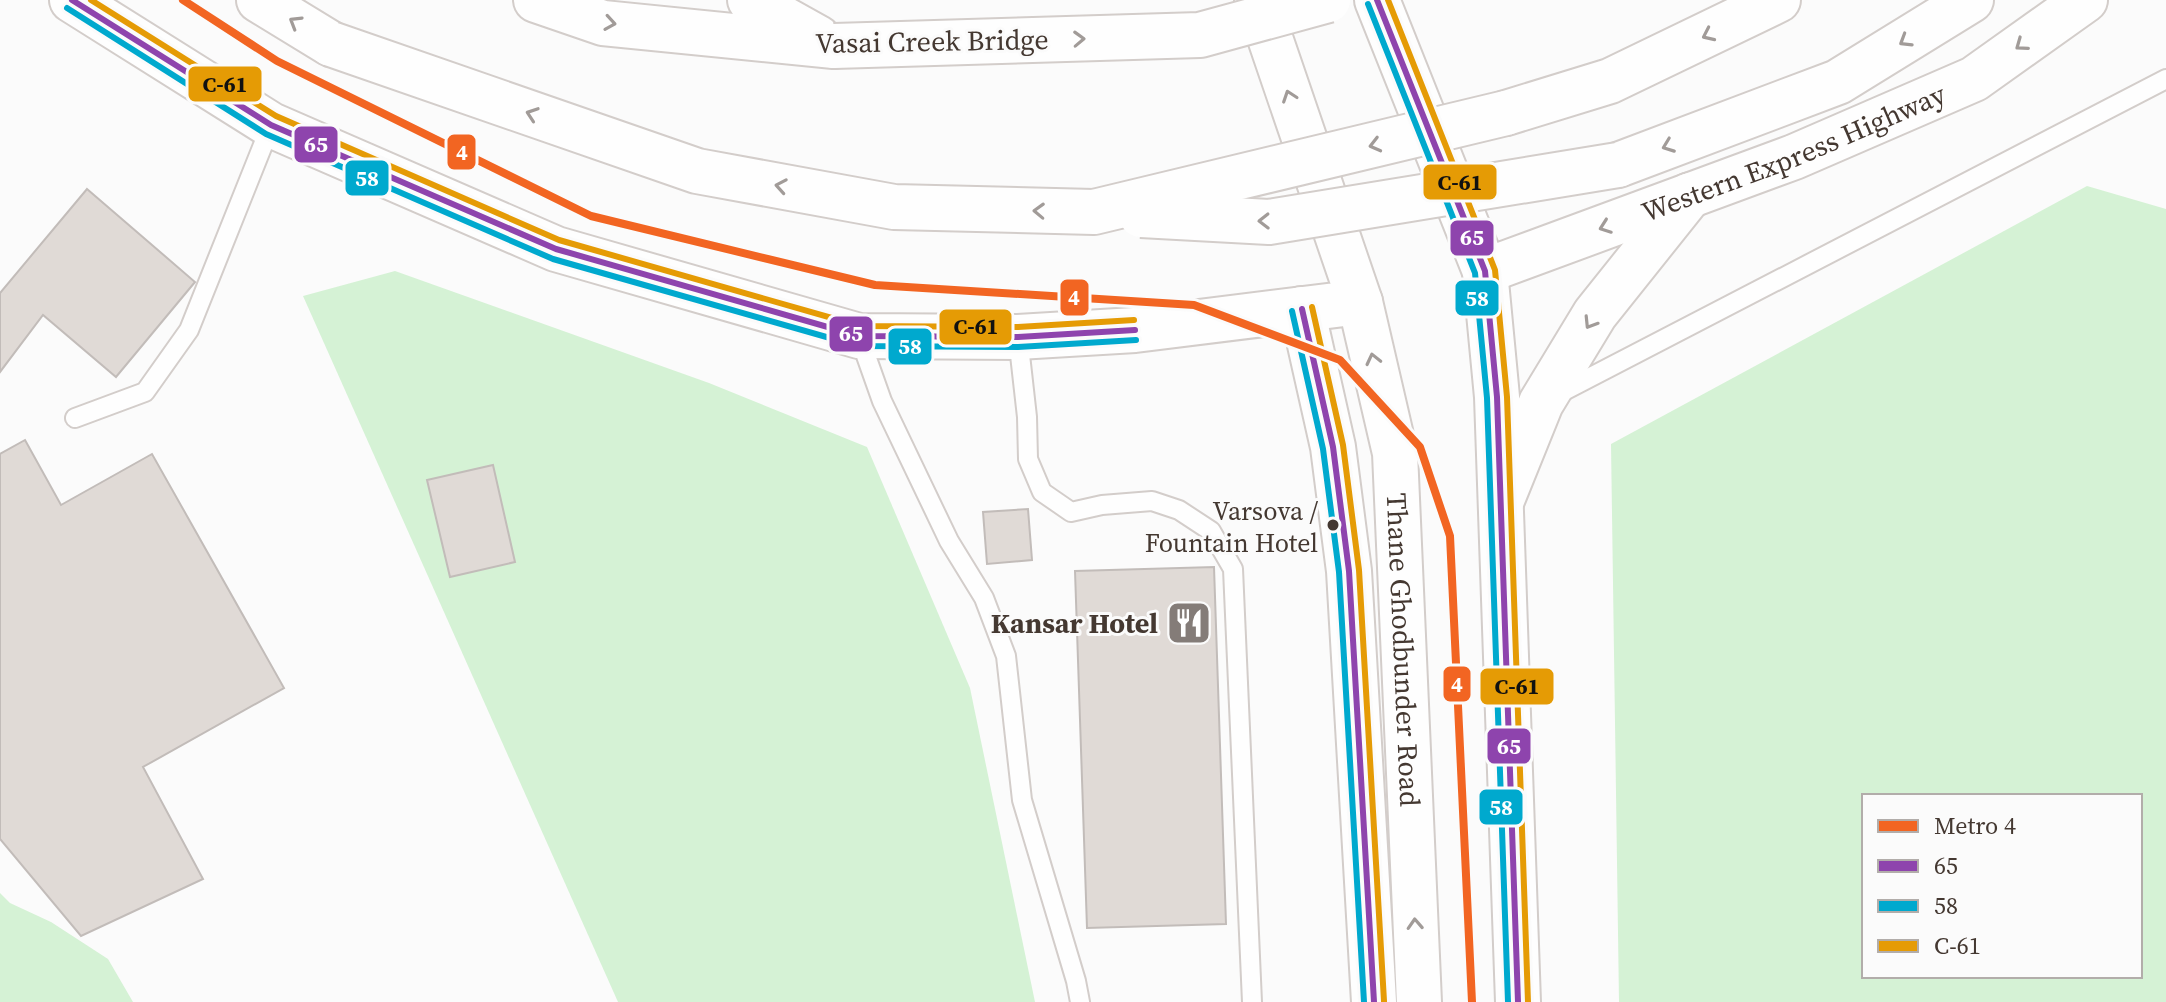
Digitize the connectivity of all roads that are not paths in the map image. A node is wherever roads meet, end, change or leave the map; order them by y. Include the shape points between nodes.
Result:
1 (72, 0) edge
2 (259, 0) edge
3 (536, 0) edge
4 (750, 0) edge
5 (1257, 0) edge
6 (1328, 0) edge
7 (1377, 0) edge
8 (1778, 0) edge
9 (1971, 0) edge
10 (2085, 0) edge
11 (834, 46) junction
12 (2166, 79) edge
13 (271, 125) junction
14 (1690, 195) junction
15 (1094, 212) junction
16 (1485, 271) junction
17 (1360, 302) junction
18 (1302, 309) junction
19 (859, 336) junction
20 (1018, 337) junction
21 (1541, 403) junction
22 (75, 418) dead end
23 (1501, 502) junction
24 (1080, 1002) edge
25 (1252, 1002) edge
26 (1374, 1002) edge
27 (1419, 1002) edge
28 (1518, 1002) edge

1 - 13 main road
15 -> 2 main road, bridge via 894,207 697,171 331,44
3 -> 11 main road, Vasai Creek Bridge via 603,23
4 - 11 main road
17 -> 5 main road, Thane Ghodbunder Road
11 -> 6 main road, Vasai Creek Bridge, bridge via 1200,35
7 - 16 main road
8 -> 15 main road, bridge via 1610,81 1506,113
9 -> 15 main road, bridge via 1838,82 1618,165 1269,222
10 -> 14 main road, Western Express Highway via 1974,79 1794,157
12 - 21 lane
13 - 19 main road via 556,249
13 - 22 lane via 189,330 145,392
14 -> 16 main road, Western Express Highway
14 -> 21 main road via 1595,314
16 - 23 main road
17 - 18 main road
27 -> 17 main road, Thane Ghodbunder Road via 1395,453
18 - 20 main road via 1135,330
18 - 26 main road via 1333,447 1349,571
19 - 20 main road
19 - 24 lane via 882,401 949,541 984,598 1006,656 1022,800
20 - 25 lane via 1028,459 1042,492 1071,512 1152,501 1179,510 1211,531 1233,569
21 - 23 main road
23 - 28 main road

